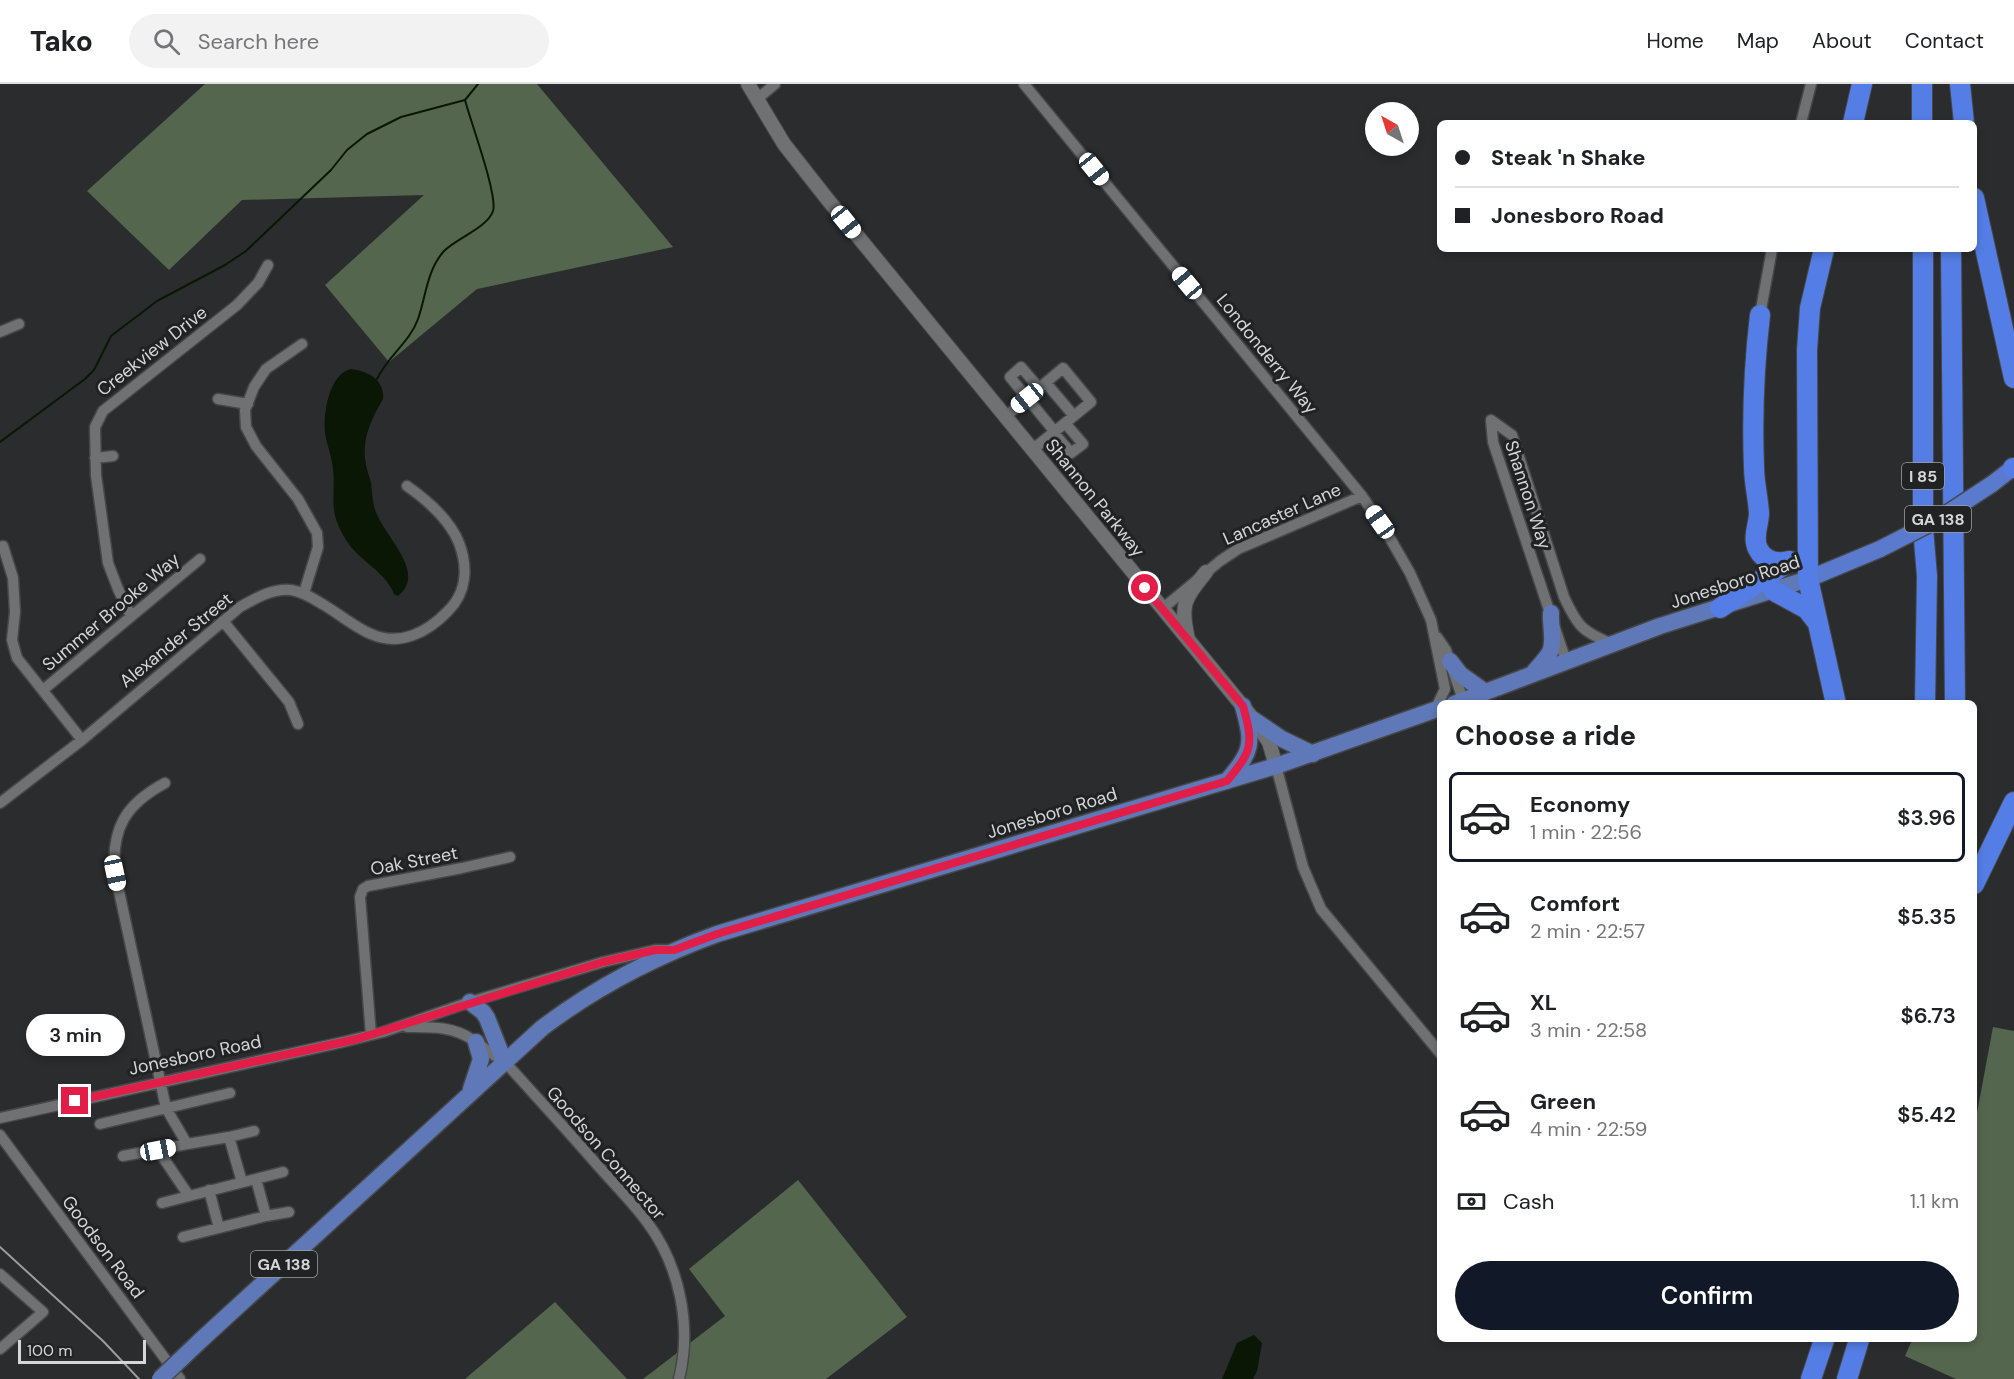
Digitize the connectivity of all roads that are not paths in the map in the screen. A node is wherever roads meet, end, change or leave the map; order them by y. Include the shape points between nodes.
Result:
1 (748, 84) edge
2 (775, 84) edge
3 (1024, 84) edge
4 (1811, 84) edge
5 (1862, 84) edge
6 (1922, 84) edge
7 (1950, 84) edge
8 (1960, 84) edge
9 (756, 100) junction
10 (1802, 120) edge
11 (1854, 120) edge
12 (1922, 120) edge
13 (1950, 120) edge
14 (1964, 120) edge
15 (1977, 212) edge
16 (1771, 252) edge
17 (1823, 252) edge
18 (1923, 252) edge
19 (1951, 252) edge
20 (268, 265) dead end
21 (1760, 315) joint
22 (19, 324) dead end
23 (0, 332) edge
24 (302, 344) dead end
25 (2014, 378) edge
26 (1042, 386) junction
27 (1027, 398) junction
28 (218, 399) dead end
29 (248, 404) junction
30 (1005, 417) junction
31 (1070, 420) junction
32 (1054, 432) junction
33 (1032, 450) junction
34 (113, 456) dead end
35 (95, 458) junction
36 (2014, 468) edge
37 (407, 486) dead end
38 (1362, 496) junction
39 (1808, 538) junction
40 (3, 546) dead end
41 (200, 559) dead end
42 (1789, 561) junction
43 (1206, 572) junction
44 (1808, 579) junction
45 (1774, 591) junction
46 (304, 593) junction
47 (1720, 608) junction
48 (1162, 609) junction
49 (1551, 613) junction
50 (131, 616) junction
51 (223, 621) junction
52 (1819, 625) junction
53 (1436, 634) junction
54 (1189, 641) junction
55 (1612, 644) junction
56 (1450, 661) junction
57 (1566, 661) junction
58 (1533, 673) junction
59 (43, 690) junction
60 (1485, 692) junction
61 (1440, 700) edge
62 (1459, 700) edge
63 (1464, 700) edge
64 (1835, 700) edge
65 (1925, 700) edge
66 (1955, 700) edge
67 (1243, 706) junction
68 (1437, 709) edge
69 (1254, 720) junction
70 (298, 724) dead end
71 (82, 740) junction
72 (1313, 754) junction
73 (1276, 766) junction
74 (1227, 781) junction
75 (165, 783) dead end
76 (2014, 802) edge
77 (0, 803) edge
78 (510, 857) dead end
79 (1977, 878) edge
80 (674, 950) junction
81 (470, 1002) junction
82 (398, 1027) junction
83 (371, 1035) junction
84 (476, 1042) junction
85 (1437, 1049) edge
86 (504, 1062) junction
87 (160, 1082) junction
88 (230, 1093) dead end
89 (470, 1093) junction
90 (166, 1108) junction
91 (0, 1118) edge
92 (100, 1124) dead end
93 (254, 1131) dead end
94 (0, 1135) edge
95 (229, 1137) junction
96 (187, 1144) junction
97 (158, 1150) junction
98 (123, 1156) dead end
99 (283, 1172) dead end
100 (256, 1179) junction
101 (242, 1182) junction
102 (209, 1190) junction
103 (189, 1196) junction
104 (162, 1203) dead end
105 (289, 1212) dead end
106 (266, 1216) junction
107 (219, 1228) junction
108 (183, 1237) dead end
109 (0, 1274) edge
110 (1858, 1342) edge
111 (1822, 1343) edge
112 (0, 1349) edge
113 (160, 1379) edge
114 (180, 1379) edge
115 (679, 1379) edge
116 (1811, 1379) edge
117 (1847, 1379) edge

1 - 9 street, Shannon Parkway
2 - 9 street
3 - 38 street, Londonderry Way
4 - 10 street
5 - 11 highway
6 - 12 highway
7 - 13 highway
8 - 14 highway
9 - 30 street, Shannon Parkway via 784,144
15 - 25 highway
16 - 21 street
17 - 39 highway via 1810,308 1807,350
18 - 65 highway, I 85
19 - 66 highway, I 85
20 - 35 street, Creekview Drive via 237,304 103,411 95,427
21 - 42 highway via 1754,374 1754,468 1759,515 1755,540 1768,560
22 - 23 street
24 - 29 street via 266,369
26 - 27 street
26 - 27 street via 1021,368 1010,377
26 - 31 street
26 - 31 street via 1063,369 1091,402
27 - 30 street
27 - 32 street
28 - 29 street
29 - 46 street via 246,427 251,437 298,499 317,533 318,547
30 - 33 street, Shannon Parkway
31 - 32 street
31 - 32 street via 1083,444 1071,453
32 - 33 street
33 - 48 street, Shannon Parkway
34 - 35 street
35 - 50 street, Creekview Drive via 108,563
36 - 44 highway, Jonesboro Road / GA 138, bridge via 1937,520
37 - 46 street, Alexander Street via 426,500 456,536 463,555 462,592 451,608 437,622 411,637 392,640 370,634
38 - 43 street, Lancaster Lane via 1238,549
38 - 53 street, Londonderry Way via 1410,573
39 - 42 highway via 1804,548
39 - 44 highway
40 - 59 street via 13,578 12,640 17,658
41 - 50 street, Summer Brooke Way
42 - 47 highway
43 - 48 street, Lancaster Lane
43 - 54 street via 1183,606
44 - 45 main road, Jonesboro Road / GA 138
44 - 52 highway
45 - 47 main road, Jonesboro Road / GA 138
45 - 52 highway via 1807,609
46 - 51 street, Alexander Street via 280,590 261,596
47 - 55 main road, Jonesboro Road / GA 138
48 - 54 street, Shannon Parkway
49 - 55 street, Shannon Way via 1493,442 1491,420 1512,435 1574,619 1587,633
49 - 57 street, Shannon Way
49 - 58 main road via 1550,651
50 - 59 street, Summer Brooke Way
51 - 70 street via 289,702
51 - 71 street, Alexander Street
52 - 64 highway
53 - 56 street, Londonderry Way
53 - 61 street, Londonderry Way via 1445,688
54 - 67 street, Shannon Parkway
55 - 57 main road, Jonesboro Road / GA 138
56 - 60 main road via 1460,674
56 - 62 street, Londonderry Way
57 - 58 main road, Jonesboro Road / GA 138
58 - 60 main road, Jonesboro Road / GA 138
59 - 71 street
60 - 63 main road, Jonesboro Road / GA 138
67 - 69 street, Shannon Parkway
67 - 74 main road via 1250,742 1247,754
68 - 72 main road, Jonesboro Road / GA 138
69 - 72 main road
69 - 73 street, Shannon Parkway via 1269,741
71 - 77 street, Alexander Street
72 - 73 main road, Jonesboro Road / GA 138
73 - 74 main road, Jonesboro Road / GA 138
73 - 85 street via 1303,867 1321,909
74 - 80 main road, Jonesboro Road / GA 138
75 - 87 street via 145,794 129,811 118,831 114,855
76 - 79 highway
78 - 83 street, Oak Street via 363,889 360,897
80 - 81 street, Jonesboro Road via 655,950 603,962
80 - 86 main road, Jonesboro Road / GA 138 via 572,1006
81 - 82 street, Jonesboro Road
81 - 86 main road via 487,1018
82 - 83 street, Jonesboro Road
82 - 84 street, Jonesboro Road via 433,1026
83 - 87 street, Jonesboro Road
84 - 86 street, Jonesboro Road
84 - 89 main road via 481,1059
86 - 89 main road, GA 138
86 - 115 street, Goodson Connector via 648,1223 666,1255 683,1313
87 - 90 street
87 - 91 street, Jonesboro Road
88 - 90 street
89 - 113 main road, GA 138, bridge
90 - 92 street
90 - 96 street
93 - 95 street
94 - 114 street, Goodson Road
95 - 96 street
95 - 101 street
96 - 97 street
97 - 98 street
97 - 103 street
99 - 100 street
100 - 101 street
100 - 106 street
101 - 102 street
102 - 103 street
102 - 107 street
103 - 104 street
105 - 106 street
106 - 107 street
107 - 108 street
109 - 112 street via 43,1312
110 - 117 highway
111 - 116 highway

